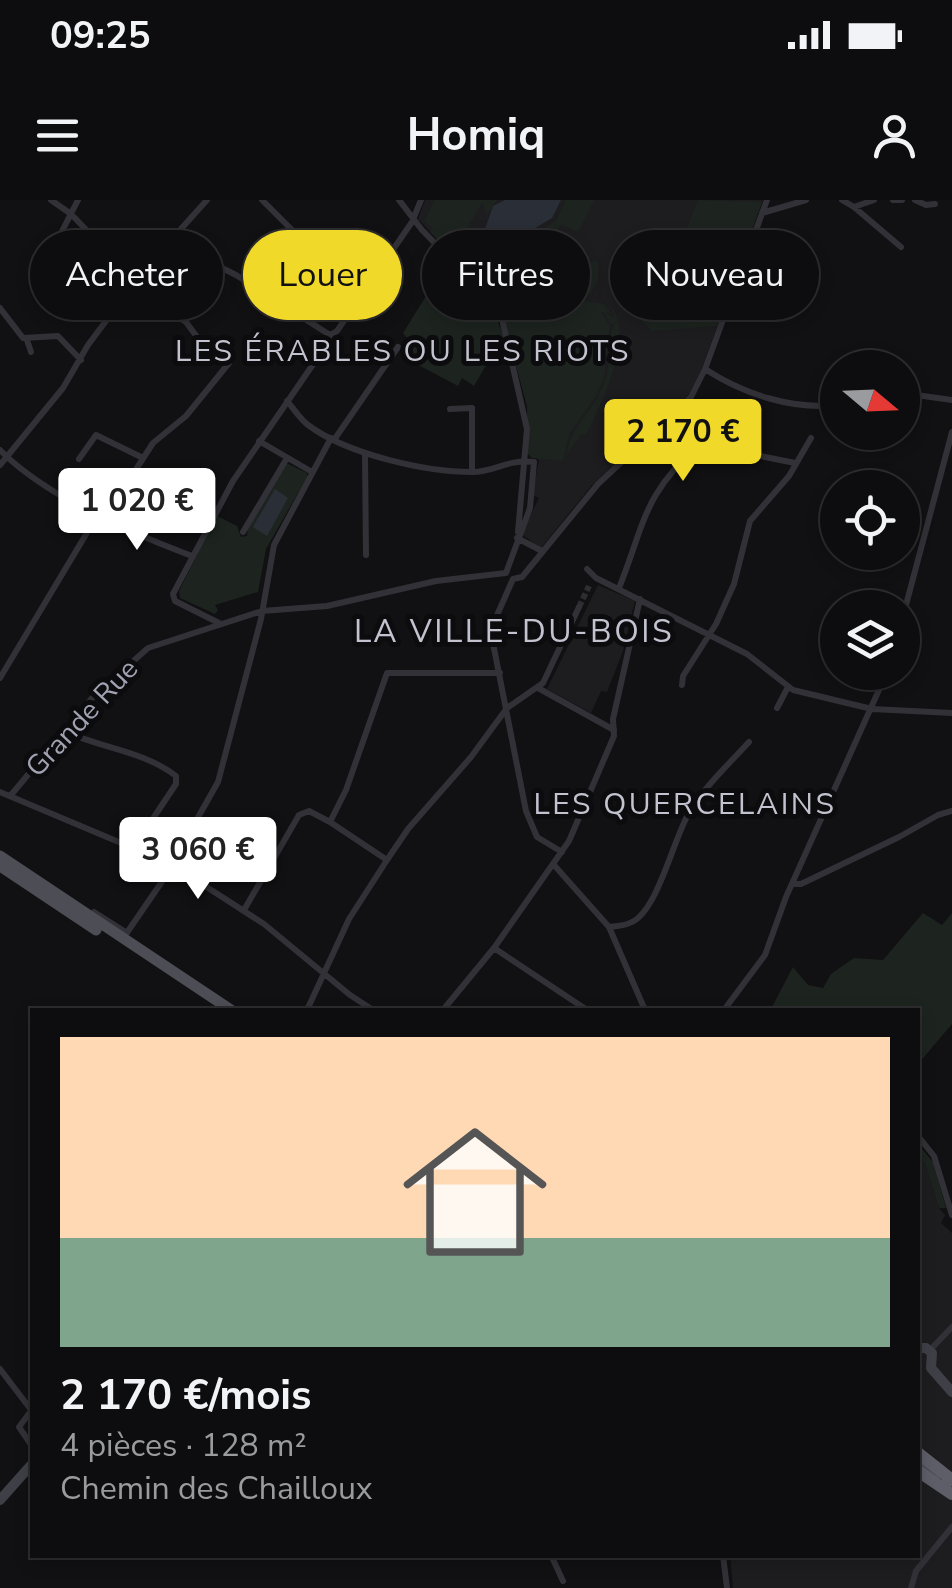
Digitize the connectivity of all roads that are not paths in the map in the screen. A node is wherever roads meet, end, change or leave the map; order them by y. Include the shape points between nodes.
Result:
1 (51, 200) edge
2 (78, 200) edge
3 (207, 200) edge
4 (262, 200) edge
5 (399, 200) edge
6 (421, 200) edge
7 (767, 200) edge
8 (806, 200) edge
9 (842, 200) edge
10 (874, 200) edge
11 (893, 200) edge
12 (902, 200) edge
13 (915, 200) edge
14 (935, 204) dead end
15 (854, 207) junction
16 (762, 213) junction
17 (71, 214) junction
18 (413, 218) junction
19 (63, 230) edge
20 (86, 230) edge
21 (178, 230) edge
22 (292, 230) edge
23 (402, 235) edge
24 (901, 247) dead end
25 (223, 269) edge
26 (0, 308) edge
27 (107, 320) edge
28 (183, 320) edge
29 (345, 320) edge
30 (330, 335) junction
31 (26, 340) junction
32 (398, 346) dead end
33 (31, 352) dead end
34 (81, 360) junction
35 (705, 369) junction
36 (920, 396) edge
37 (952, 400) edge
38 (287, 401) junction
39 (820, 406) edge
40 (450, 408) dead end
41 (952, 432) edge
42 (811, 438) dead end
43 (332, 439) junction
44 (259, 441) junction
45 (0, 450) edge
46 (365, 454) junction
47 (7, 457) junction
48 (143, 458) junction
49 (286, 458) junction
50 (79, 459) dead end
51 (525, 461) junction
52 (795, 464) junction
53 (0, 465) edge
54 (312, 472) junction
55 (472, 472) junction
56 (100, 517) junction
57 (244, 532) dead end
58 (517, 538) junction
59 (542, 551) junction
60 (366, 555) dead end
61 (192, 556) junction
62 (587, 569) dead end
63 (510, 576) junction
64 (596, 578) junction
65 (590, 586) tunnel mouth
66 (618, 588) junction
67 (910, 590) edge
68 (640, 599) junction
69 (579, 607) tunnel mouth
70 (262, 611) junction
71 (221, 624) junction
72 (710, 634) junction
73 (500, 673) junction
74 (0, 678) edge
75 (682, 686) dead end
76 (788, 687) junction
77 (538, 688) junction
78 (880, 690) edge
79 (507, 708) junction
80 (777, 708) dead end
81 (872, 709) junction
82 (952, 713) edge
83 (500, 717) junction
84 (509, 719) junction
85 (614, 730) junction
86 (64, 731) junction
87 (750, 742) dead end
88 (0, 792) edge
89 (11, 795) junction
90 (952, 810) edge
91 (330, 822) junction
92 (134, 847) junction
93 (562, 852) junction
94 (2, 858) edge
95 (387, 860) junction
96 (172, 864) junction
97 (554, 865) junction
98 (24, 867) junction
99 (792, 884) junction
100 (244, 910) junction
101 (609, 927) junction
102 (125, 936) junction
103 (494, 948) junction
104 (324, 972) junction
105 (216, 1008) edge
106 (228, 1008) edge
107 (308, 1008) edge
108 (370, 1008) edge
109 (444, 1008) edge
110 (583, 1008) edge
111 (644, 1008) edge
112 (725, 1008) edge
113 (920, 1138) edge
114 (952, 1215) edge
115 (952, 1327) edge
116 (924, 1349) edge
117 (931, 1368) junction
118 (0, 1369) edge
119 (920, 1372) edge
120 (952, 1392) edge
121 (30, 1408) edge
122 (30, 1413) edge
123 (30, 1443) edge
124 (920, 1456) edge
125 (920, 1463) edge
126 (30, 1466) edge
127 (920, 1473) edge
128 (952, 1482) edge
129 (952, 1494) edge
130 (1, 1498) edge
131 (952, 1527) edge
132 (552, 1558) edge
133 (723, 1558) edge
134 (562, 1581) dead end
135 (727, 1588) edge
136 (912, 1588) edge

1 - 17 street
2 - 17 street
3 - 21 street
4 - 22 street
5 - 18 street
6 - 18 street
7 - 16 street
8 - 16 street
9 - 15 street
10 - 15 street
11 - 12 street
13 - 14 street
15 - 24 street
16 - 35 street
17 - 19 street
17 - 20 street
18 - 23 street
18 - 51 street via 503,322 524,410
25 - 30 street
26 - 31 street
27 - 34 street
28 - 48 street via 229,363
29 - 30 street
30 - 38 street
31 - 33 street
31 - 34 street via 58,336
32 - 43 street
34 - 47 street
35 - 39 street via 736,386
35 - 59 street via 686,404 598,484
36 - 37 street
38 - 43 street
38 - 44 street
40 - 55 street via 472,408
41 - 67 street
42 - 52 street
43 - 46 street
43 - 54 street
44 - 49 street
44 - 61 street
45 - 47 street
46 - 55 street
46 - 60 street
47 - 53 street
47 - 56 street
48 - 50 street via 96,436
48 - 56 street
49 - 54 street
49 - 57 street
51 - 55 street
51 - 58 street
51 - 58 street via 534,462 530,508
52 - 66 street via 700,444 653,496
52 - 72 street via 750,521 734,584
54 - 70 street via 274,545
56 - 61 street
56 - 74 street
58 - 59 street
58 - 63 street
59 - 63 street, Grande Rue via 522,577
61 - 71 street via 173,598
62 - 64 street
63 - 70 street, Grande Rue via 436,581 327,606
63 - 73 street via 492,628
64 - 65 street
64 - 66 street
66 - 68 street
68 - 72 street
68 - 85 street
69 - 77 street
70 - 71 street, Grande Rue
70 - 96 street via 218,782
71 - 86 street, Grande Rue via 148,648
72 - 75 street
72 - 76 street
73 - 79 street
73 - 91 street via 387,672
76 - 80 street
76 - 81 street
77 - 79 street
77 - 85 street
78 - 81 street
79 - 83 street
79 - 84 street
81 - 82 street
81 - 99 street
83 - 84 street
83 - 95 street
84 - 93 street via 534,831
85 - 93 street
86 - 89 street, Grande Rue
86 - 92 street via 176,776
87 - 101 street via 690,811 644,911 629,924
88 - 89 street
89 - 92 street
90 - 99 street
91 - 95 street
91 - 100 street via 309,811 299,816
92 - 96 street
93 - 97 street
94 - 98 street
94 - 98 street
94 - 102 main road
94 - 105 main road
95 - 104 street
96 - 100 street
96 - 102 street
97 - 101 street
97 - 103 street
98 - 102 street
99 - 112 street via 764,955
100 - 104 street
101 - 111 street
102 - 106 main road
103 - 109 street
103 - 110 street
104 - 107 street
104 - 108 street
113 - 114 street via 934,1156
115 - 116 street
116 - 117 street via 934,1359
117 - 119 street
117 - 120 street
118 - 121 street
122 - 123 street via 19,1427
124 - 128 highway
125 - 128 main road
126 - 130 street
127 - 129 highway
131 - 136 street via 916,1571
132 - 134 street
133 - 135 street

